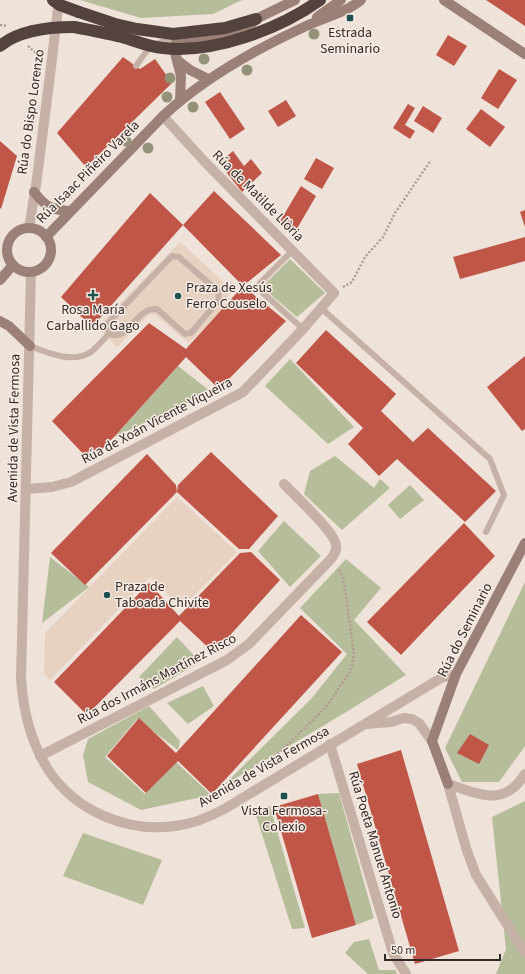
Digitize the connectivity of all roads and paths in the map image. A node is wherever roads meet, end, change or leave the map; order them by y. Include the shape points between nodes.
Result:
1 (53, 0) edge
2 (59, 0) edge
3 (296, 0) edge
4 (320, 0) edge
5 (341, 0) edge
6 (361, 0) edge
7 (444, 0) edge
8 (256, 19) junction
9 (304, 27) junction
10 (0, 46) edge
11 (151, 46) junction
12 (177, 50) junction
13 (525, 54) edge
14 (136, 66) dead end
15 (208, 80) junction
16 (180, 100) junction
17 (164, 116) junction
18 (431, 160) dead end
19 (34, 192) junction
20 (70, 211) junction
21 (28, 228) junction
22 (46, 237) junction
23 (292, 251) junction
24 (13, 265) junction
25 (31, 272) junction
26 (0, 280) edge
27 (334, 293) junction
28 (322, 308) junction
29 (0, 321) edge
30 (303, 329) junction
31 (110, 334) junction
32 (30, 346) junction
33 (284, 484) dead end
34 (26, 489) junction
35 (486, 532) dead end
36 (525, 543) edge
37 (337, 565) dead end
38 (456, 674) junction
39 (364, 724) junction
40 (432, 741) junction
41 (330, 744) junction
42 (40, 756) junction
43 (275, 757) dead end
44 (525, 774) edge
45 (448, 784) junction
46 (525, 953) edge
47 (406, 974) edge

1 - 8 highway, bridge via 60,5 115,24 137,30 173,34 225,28
2 - 19 street, Rúa do Bispo Lorenzo
3 - 8 main road
4 - 12 highway via 294,16 254,34 207,47
5 - 9 main road
6 - 9 main road via 351,7
7 - 13 main road
8 - 12 main road via 248,28
9 - 15 main road, Rúa Isaac Piñeiro Varela
10 - 11 highway, bridge via 34,31 74,27
11 - 12 highway
11 - 14 lane
12 - 15 main road via 190,70
12 - 16 main road
15 - 16 main road, Rúa Isaac Piñeiro Varela
16 - 17 main road, Rúa Isaac Piñeiro Varela
17 - 20 main road, Rúa Isaac Piñeiro Varela
17 - 23 street, Rúa de Matilde Llòria
18 - 27 path via 395,213 384,237 365,256 352,282
19 - 20 main road via 51,208
19 - 21 street, Rúa do Bispo Lorenzo
20 - 22 main road, Rúa Isaac Piñeiro Varela
21 - 22 main road, Rúa Isaac Piñeiro Varela via 42,232
21 - 24 main road via 15,233 7,245 6,253
22 - 25 main road via 51,251 49,259 39,270
23 - 27 street, Rúa de Matilde Llòria
23 - 30 lane via 259,287
24 - 25 main road via 19,270
24 - 26 main road
25 - 32 street, Avenida de Vista Fermosa
27 - 28 street, Rúa de Xoán Vicente Viqueira
28 - 30 street, Rúa de Xoán Vicente Viqueira
28 - 35 lane via 490,459 504,495
29 - 32 main road
30 - 34 street, Rúa de Xoán Vicente Viqueira via 243,392 71,482 52,487
31 - 31 lane via 122,335 144,312 151,309 157,309 184,334 191,333 219,300 218,291 179,257 172,256 108,323
31 - 32 lane via 84,356 76,358
32 - 34 street, Avenida de Vista Fermosa
33 - 42 street, Rúa dos Irmáns Martínez Risco via 327,528 336,541 337,547 331,559 240,652
34 - 42 street, Avenida de Vista Fermosa via 22,686 27,721
36 - 38 main road, Rúa do Seminario
37 - 43 path via 346,595 354,655 352,665 326,707
38 - 39 street, Avenida de Vista Fermosa via 441,678
38 - 40 main road, Rúa do Seminario
39 - 40 street, Avenida de Vista Fermosa via 412,719 419,723
39 - 41 street, Avenida de Vista Fermosa
40 - 45 main road
41 - 42 street, Avenida de Vista Fermosa via 215,814 192,823 166,827 121,822 87,808 63,787
41 - 47 street, Rúa Poeta Manuel Antonio via 393,953
44 - 45 street via 509,792 498,796 485,796
45 - 46 street via 466,851 476,876

